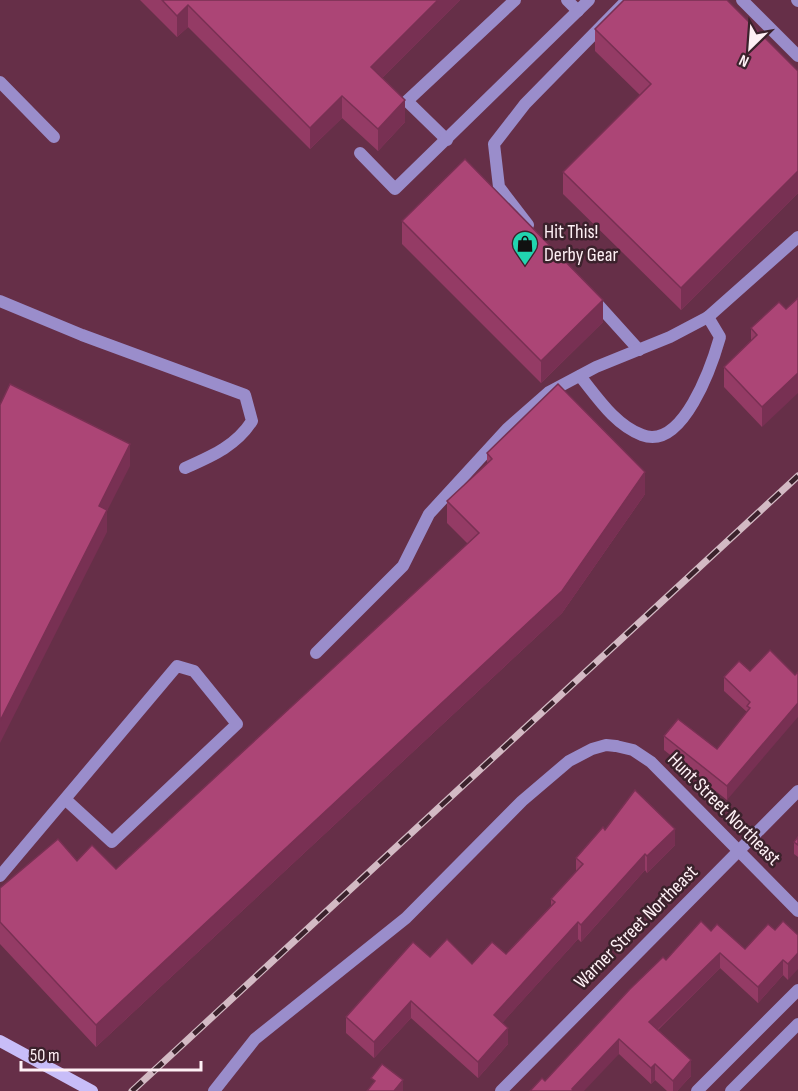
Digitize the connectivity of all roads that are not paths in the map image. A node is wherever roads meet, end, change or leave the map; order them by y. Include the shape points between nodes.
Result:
1 (515, 0) edge
2 (567, 0) edge
3 (589, 0) edge
4 (627, 0) edge
5 (742, 0) edge
6 (578, 10) junction
7 (798, 56) edge
8 (0, 81) edge
9 (54, 136) dead end
10 (447, 140) junction
11 (360, 153) dead end
12 (535, 232) edge
13 (798, 237) edge
14 (587, 291) edge
15 (0, 301) edge
16 (708, 317) junction
17 (639, 351) junction
18 (580, 376) junction
19 (185, 468) dead end
20 (316, 653) dead end
21 (798, 791) edge
22 (65, 799) junction
23 (738, 852) junction
24 (0, 876) edge
25 (798, 911) edge
26 (798, 990) edge
27 (798, 1024) edge
28 (0, 1041) edge
29 (92, 1091) edge
30 (214, 1091) edge
31 (501, 1091) edge
32 (697, 1091) edge
33 (731, 1091) edge

1 - 10 street via 407,101
2 - 6 street
3 - 6 street
4 - 12 street via 525,104 494,144 499,187
5 - 7 street
6 - 10 street
8 - 9 street
10 - 11 street via 395,189
13 - 16 street
14 - 17 street
15 - 19 street via 245,394 252,421 242,437 220,453
16 - 17 street
16 - 18 street via 720,337 688,412 669,434 650,437 629,428 606,410
17 - 18 street
18 - 20 street via 549,392 507,429 429,514 403,566
21 - 23 street, Warner Street Northeast
22 - 22 street via 177,666 194,671 237,724 112,842
22 - 24 street
23 - 25 street, Hunt Street Northeast
23 - 30 street, Hunt Street Northeast via 651,762 633,750 616,746 592,749 569,761 522,801 406,918 255,1040
23 - 31 street, Warner Street Northeast
26 - 32 street
27 - 33 street
28 - 29 main road

